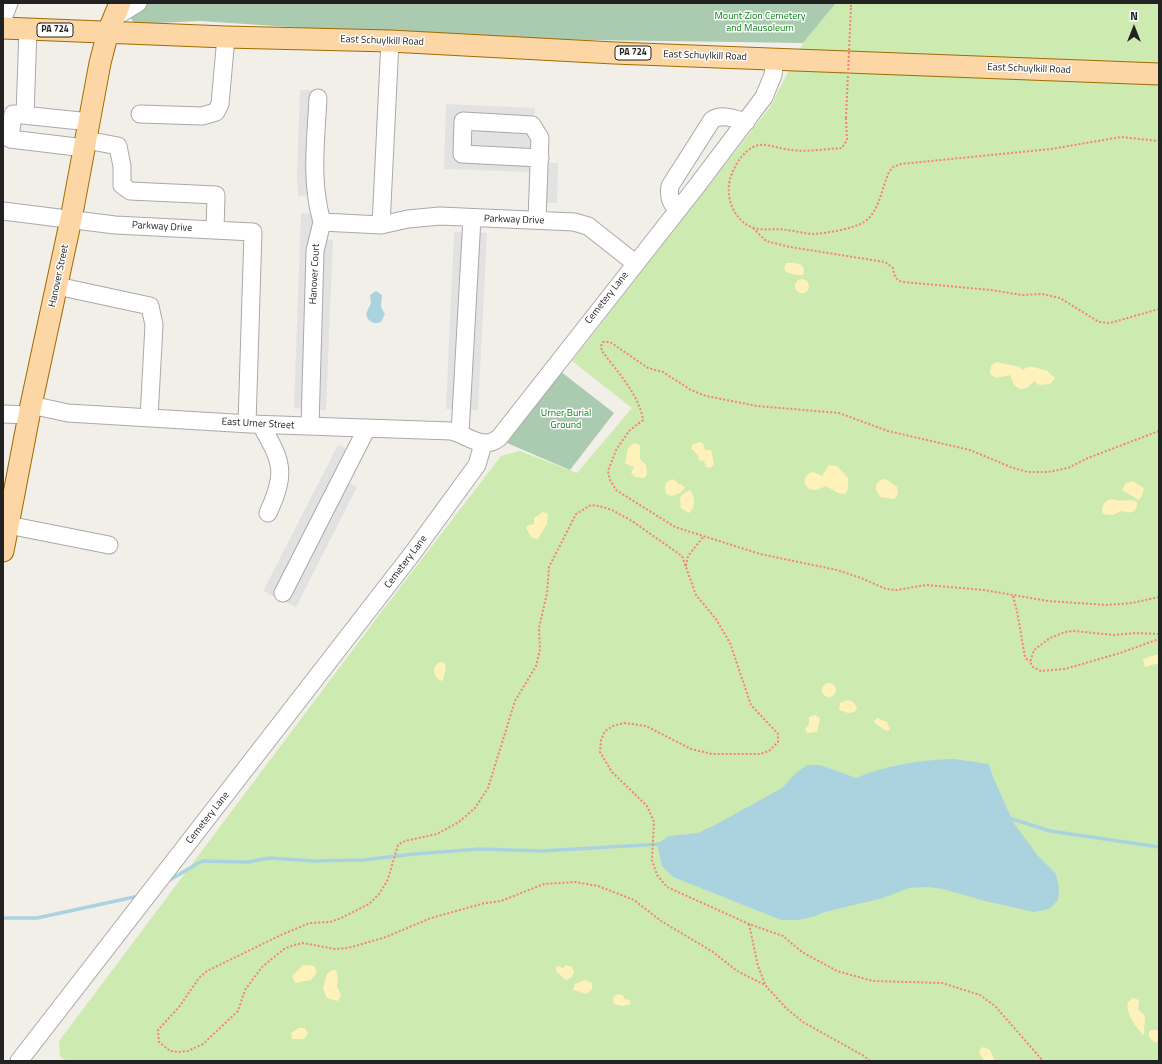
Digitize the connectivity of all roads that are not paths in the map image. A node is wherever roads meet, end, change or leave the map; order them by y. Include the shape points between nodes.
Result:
1 (9, 3) edge
2 (138, 3) edge
3 (114, 17) edge
4 (3, 18) edge
5 (3, 28) edge
6 (28, 29) junction
7 (226, 37) junction
8 (390, 41) junction
9 (775, 58) junction
10 (1159, 74) edge
11 (318, 98) dead end
12 (13, 114) edge
13 (140, 114) dead end
14 (746, 122) junction
15 (87, 137) junction
16 (540, 158) junction
17 (3, 211) edge
18 (677, 212) junction
19 (472, 218) junction
20 (72, 219) junction
21 (537, 220) junction
22 (322, 222) junction
23 (381, 225) junction
24 (215, 230) junction
25 (635, 263) junction
26 (57, 286) junction
27 (30, 410) junction
28 (3, 414) edge
29 (149, 418) junction
30 (254, 424) junction
31 (310, 426) junction
32 (367, 428) junction
33 (460, 433) junction
34 (483, 444) junction
35 (268, 513) dead end
36 (8, 525) junction
37 (109, 546) dead end
38 (3, 550) edge
39 (283, 593) dead end
40 (19, 1061) edge

1 - 4 street
2 - 3 street
3 - 6 main road, PA 724
3 - 7 main road, East Schuylkill Road / PA 724
3 - 15 main road, Hanover Street
5 - 6 main road, PA 724
6 - 12 street
7 - 8 main road, East Schuylkill Road / PA 724
7 - 13 street via 220,104 216,112 202,116
8 - 9 main road, East Schuylkill Road / PA 724 via 614,53
8 - 23 street
9 - 10 main road, East Schuylkill Road / PA 724
9 - 14 street, Cemetery Lane via 773,75 767,91
11 - 22 street via 316,204
12 - 15 street
12 - 15 street via 10,139
14 - 18 street, Cemetery Lane
14 - 18 street via 724,116 712,120 670,186 670,201
15 - 20 main road, Hanover Street
15 - 24 street via 118,146 122,185 130,191 216,195
16 - 16 street via 540,138 532,125 463,121 462,154
16 - 21 street
17 - 20 street, Parkway Drive
18 - 25 street, Cemetery Lane
19 - 21 street, Parkway Drive
19 - 23 street, Parkway Drive via 440,216
19 - 33 street
20 - 24 street, Parkway Drive via 122,225
20 - 26 main road, Hanover Street
21 - 25 street, Parkway Drive via 574,222 588,226
22 - 23 street
22 - 31 street, Hanover Court via 315,251
24 - 30 street, Parkway Drive via 253,232
25 - 34 street, Cemetery Lane via 499,438 493,443
26 - 27 main road, Hanover Street
26 - 29 street via 150,306 154,325
27 - 28 street, East Urner Street
27 - 29 street, East Urner Street
27 - 36 main road, Hanover Street
29 - 30 street, East Urner Street
30 - 31 street, East Urner Street
30 - 35 street via 280,460 276,497
31 - 32 street, East Urner Street
32 - 33 street, East Urner Street via 451,430
32 - 39 street
33 - 34 street, East Urner Street
34 - 40 street, Cemetery Lane via 477,466 412,554
36 - 37 street
36 - 38 main road, Hanover Street

